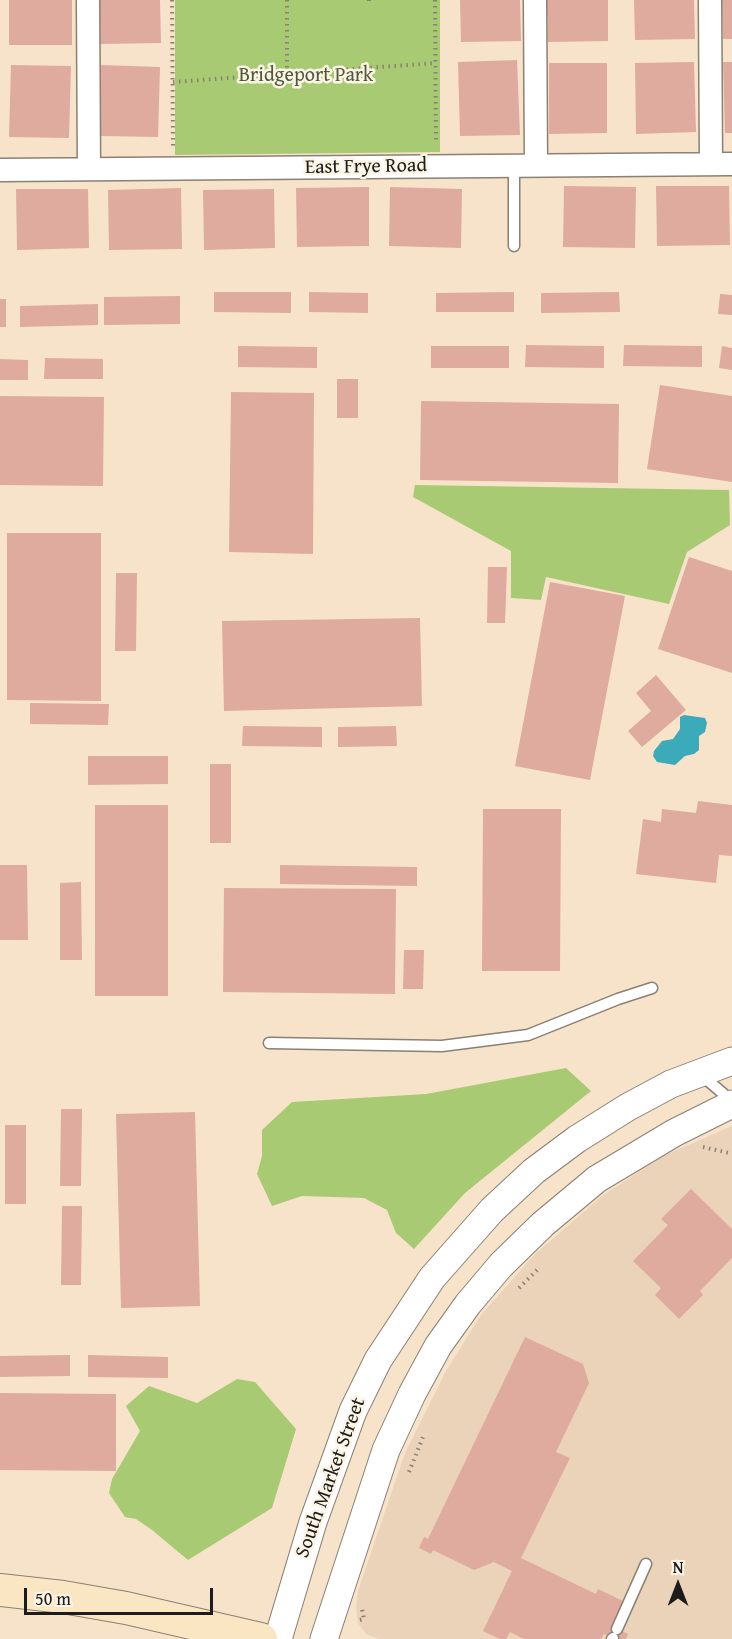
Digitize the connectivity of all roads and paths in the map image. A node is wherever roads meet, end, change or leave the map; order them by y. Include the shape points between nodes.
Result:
1 (88, 0) edge
2 (172, 0) edge
3 (287, 0) edge
4 (435, 0) edge
5 (535, 0) edge
6 (710, 0) edge
7 (436, 63) junction
8 (287, 74) junction
9 (173, 82) junction
10 (436, 145) dead end
11 (185, 146) dead end
12 (722, 164) edge
13 (525, 165) junction
14 (89, 169) junction
15 (0, 170) edge
16 (514, 246) dead end
17 (652, 988) dead end
18 (269, 1043) dead end
19 (732, 1061) edge
20 (699, 1073) junction
21 (732, 1102) edge
22 (697, 1146) dead end
23 (729, 1153) dead end
24 (539, 1267) dead end
25 (515, 1292) dead end
26 (426, 1430) dead end
27 (406, 1480) dead end
28 (646, 1564) dead end
29 (0, 1590) edge
30 (361, 1600) dead end
31 (360, 1620) dead end
32 (614, 1635) edge
33 (261, 1639) edge
34 (278, 1639) edge
35 (324, 1639) edge

1 - 14 street
2 - 9 path
3 - 8 path
4 - 7 path
5 - 13 street
6 - 12 street
7 - 8 path
7 - 10 path
8 - 9 path
9 - 11 path via 173,146
12 - 13 street, East Frye Road
13 - 14 street, East Frye Road
13 - 16 lane
14 - 15 street, East Frye Road
17 - 18 lane via 528,1035 442,1046
19 - 20 street, South Market Street
20 - 21 lane
20 - 34 street, South Market Street via 628,1107 534,1171 492,1210 432,1278 378,1360 353,1411 332,1463
21 - 35 street via 597,1179 543,1224 468,1304 438,1346 386,1450
22 - 23 path
24 - 25 path
26 - 27 path
28 - 32 lane
29 - 33 main road via 126,1608
30 - 31 path via 364,1619

